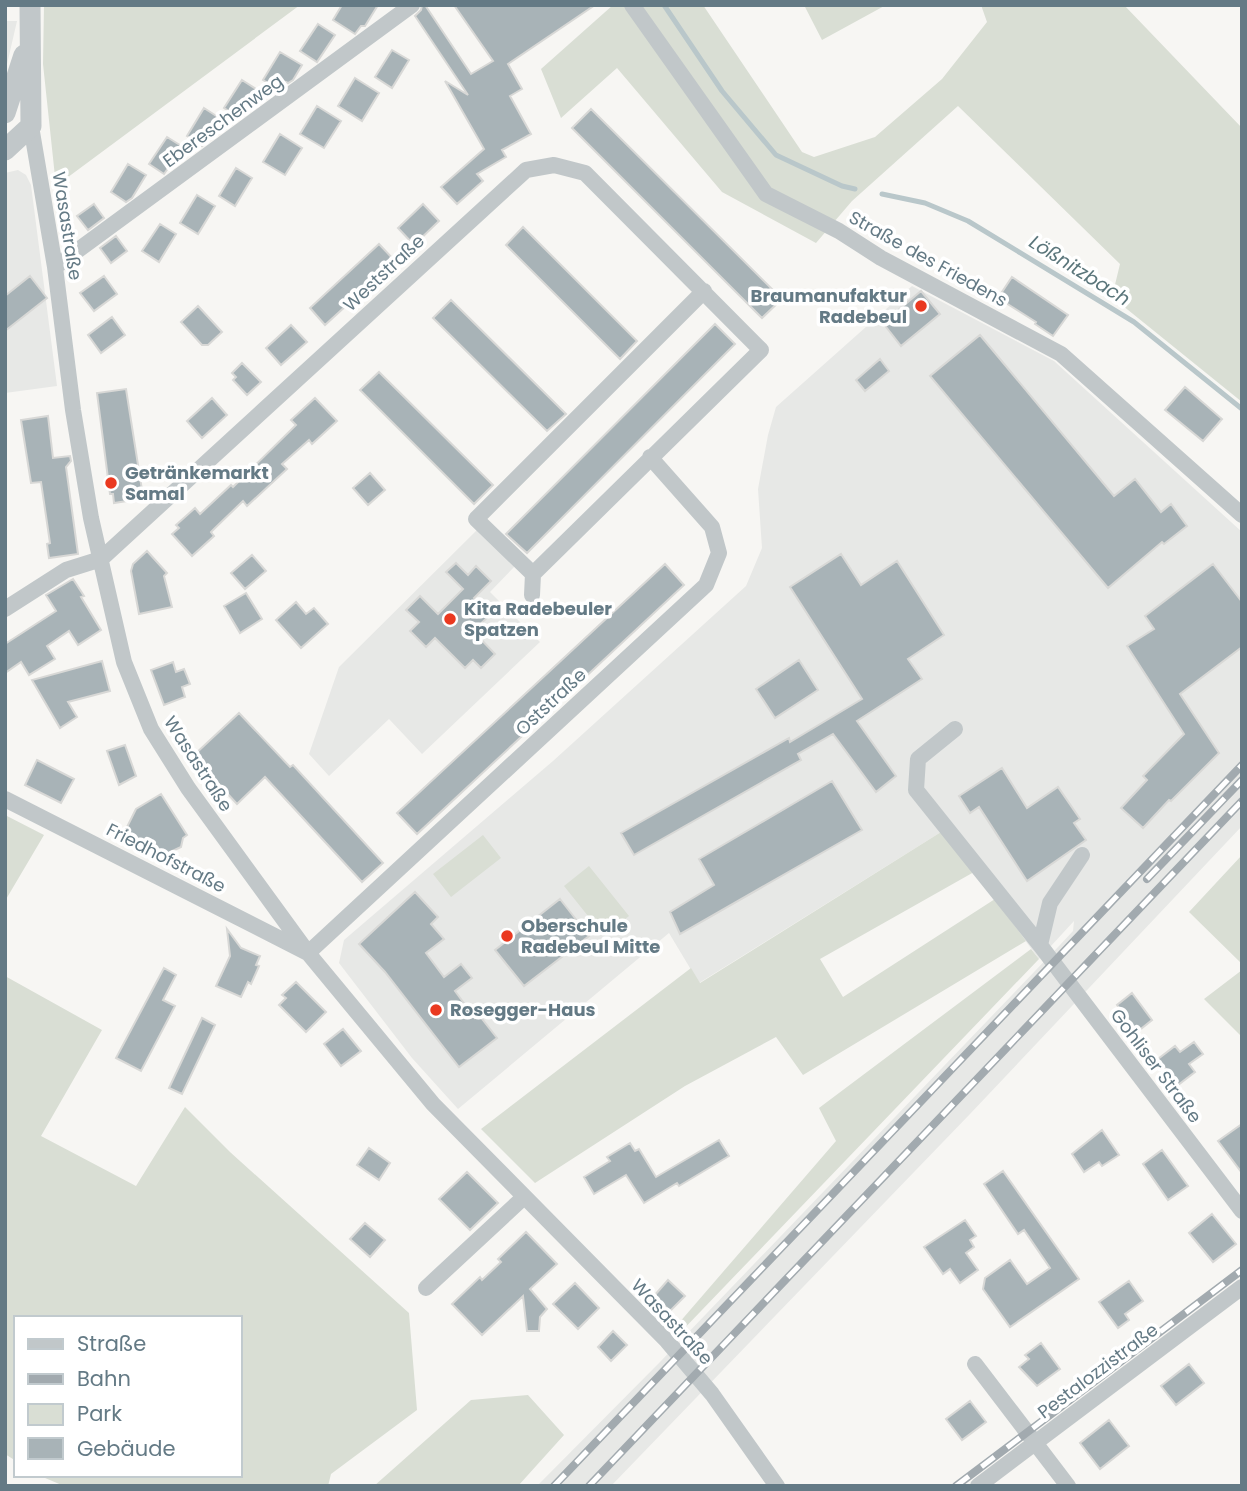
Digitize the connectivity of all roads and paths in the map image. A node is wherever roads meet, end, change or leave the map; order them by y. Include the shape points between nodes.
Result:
1 (30, 5) edge
2 (412, 5) edge
3 (632, 5) edge
4 (29, 40) junction
5 (6, 107) edge
6 (31, 126) junction
7 (5, 150) edge
8 (55, 267) junction
9 (704, 291) junction
10 (650, 457) junction
11 (1242, 515) edge
12 (101, 559) junction
13 (533, 574) junction
14 (532, 595) dead end
15 (5, 609) edge
16 (955, 729) dead end
17 (5, 799) edge
18 (1082, 855) dead end
19 (1040, 945) junction
20 (308, 953) junction
21 (523, 1198) junction
22 (1242, 1211) edge
23 (1242, 1287) edge
24 (426, 1288) dead end
25 (975, 1364) dead end
26 (1036, 1443) junction
27 (777, 1486) edge
28 (978, 1486) edge
29 (1068, 1486) edge

1 - 4 street
2 - 8 street, Ebereschenweg
3 - 11 street, Straße des Friedens via 766,194 1061,354
4 - 5 street
4 - 6 street
6 - 7 street
6 - 8 street, Wasastraße
8 - 12 street, Wasastraße via 76,424
9 - 10 street, Weststraße via 761,350
9 - 12 street, Weststraße via 585,173 554,165 526,170
9 - 13 street via 476,519
10 - 13 street, Weststraße
10 - 20 street, Oststraße via 712,527 719,553 706,585
12 - 15 street via 66,570
12 - 20 street, Wasastraße via 124,662 151,729 188,788
13 - 14 street
16 - 19 street, Gohliser Straße via 918,760 916,790
17 - 20 street, Friedhofstraße
18 - 19 street via 1050,903
19 - 22 street, Gohliser Straße
20 - 21 street, Wasastraße via 433,1104
21 - 24 street
21 - 27 street, Wasastraße via 667,1341 712,1394
23 - 26 street, Pestalozzistraße
25 - 26 street
26 - 28 street, Pestalozzistraße
26 - 29 street

